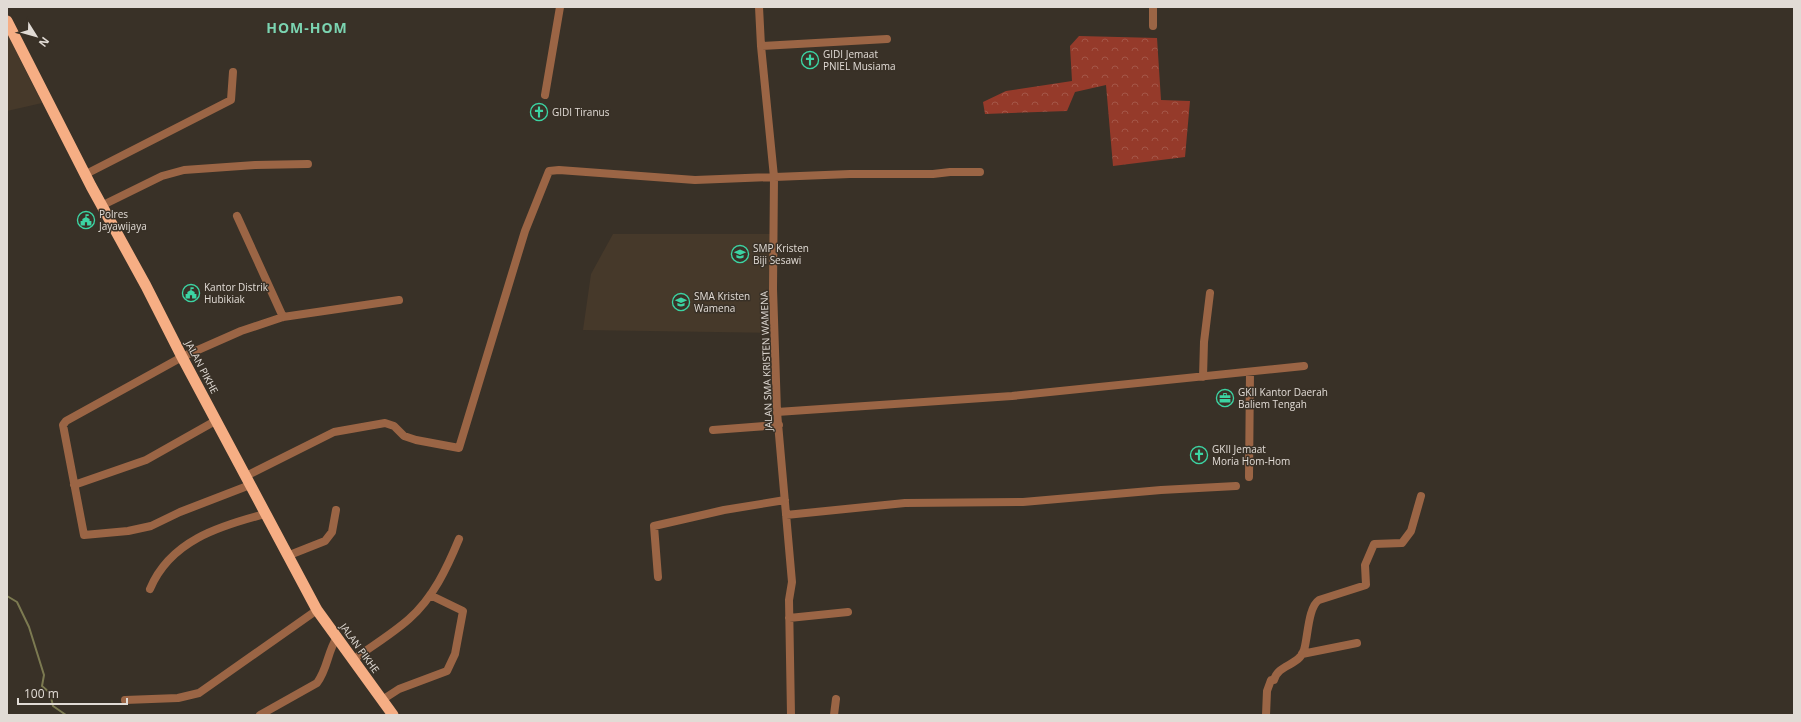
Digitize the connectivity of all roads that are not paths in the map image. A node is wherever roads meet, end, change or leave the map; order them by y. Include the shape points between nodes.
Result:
1 (560, 7) edge
2 (759, 7) edge
3 (1153, 7) edge
4 (7, 21) edge
5 (1153, 26) dead end
6 (887, 39) dead end
7 (760, 46) junction
8 (232, 72) dead end
9 (545, 95) dead end
10 (308, 164) dead end
11 (980, 172) dead end
12 (86, 174) junction
13 (774, 178) junction
14 (103, 205) junction
15 (237, 216) dead end
16 (1210, 293) dead end
17 (399, 300) dead end
18 (283, 317) junction
19 (182, 357) junction
20 (1304, 366) dead end
21 (1250, 372) junction
22 (1203, 377) junction
23 (778, 412) junction
24 (217, 420) junction
25 (779, 425) junction
26 (713, 430) dead end
27 (1249, 477) dead end
28 (248, 481) junction
29 (74, 485) junction
30 (1236, 486) dead end
31 (1421, 496) dead end
32 (785, 500) junction
33 (336, 510) dead end
34 (265, 514) junction
35 (786, 515) junction
36 (459, 538) dead end
37 (287, 556) junction
38 (658, 577) dead end
39 (150, 589) dead end
40 (430, 595) junction
41 (317, 610) junction
42 (848, 612) dead end
43 (789, 618) junction
44 (337, 637) junction
45 (1357, 643) dead end
46 (1302, 654) junction
47 (354, 659) junction
48 (836, 699) dead end
49 (124, 700) dead end
50 (382, 700) junction
51 (260, 715) edge
52 (393, 715) edge
53 (791, 715) edge
54 (834, 715) edge
55 (1266, 715) edge

1 - 9 street
2 - 7 street, JALAN SMA KRISTEN WAMENA
3 - 5 street
4 - 12 highway, JALAN PIKHE
6 - 7 street
7 - 13 street, JALAN SMA KRISTEN WAMENA
8 - 12 street via 231,100
10 - 14 street via 184,170 162,176
11 - 13 street
12 - 14 highway, JALAN PIKHE
13 - 23 street, JALAN SMA KRISTEN WAMENA via 773,289
13 - 28 street via 695,180 549,171 525,231 459,448 404,436 394,426 385,423 334,432
14 - 19 highway, JALAN PIKHE
15 - 18 street
16 - 22 street
17 - 18 street
18 - 19 street via 241,331
19 - 24 highway, JALAN PIKHE
19 - 29 street via 64,423
20 - 21 street
21 - 22 street
21 - 27 street
22 - 23 street via 1012,396
23 - 25 street, JALAN SMA KRISTEN WAMENA
24 - 28 highway, JALAN PIKHE
24 - 29 street via 146,460
25 - 26 street
25 - 32 street, JALAN SMA KRISTEN WAMENA
28 - 29 street via 151,526 128,531 84,534
28 - 34 highway, JALAN PIKHE
30 - 35 street via 1023,502 905,504
31 - 46 street via 1411,531 1402,543 1374,544 1365,565 1366,585 1315,603
32 - 35 street, JALAN SMA KRISTEN WAMENA
32 - 38 street via 724,510 654,526
33 - 37 street via 332,532 325,541
34 - 37 highway, JALAN PIKHE
34 - 39 street via 227,524 204,534 164,564 156,574
35 - 43 street, JALAN SMA KRISTEN WAMENA via 792,582
36 - 40 street via 447,568
37 - 41 highway, JALAN PIKHE
40 - 47 street via 409,619
40 - 50 street via 463,611 455,654 446,671 391,693
41 - 44 highway, JALAN PIKHE
41 - 49 street via 199,693 178,698
42 - 43 street
43 - 53 street, JALAN SMA KRISTEN WAMENA
44 - 47 highway, JALAN PIKHE
44 - 51 street via 328,653 323,675 317,682
45 - 46 street
46 - 55 street via 1294,663 1278,671 1274,680 1271,680 1267,691
47 - 50 highway, JALAN PIKHE
48 - 54 street
50 - 52 highway, JALAN PIKHE

